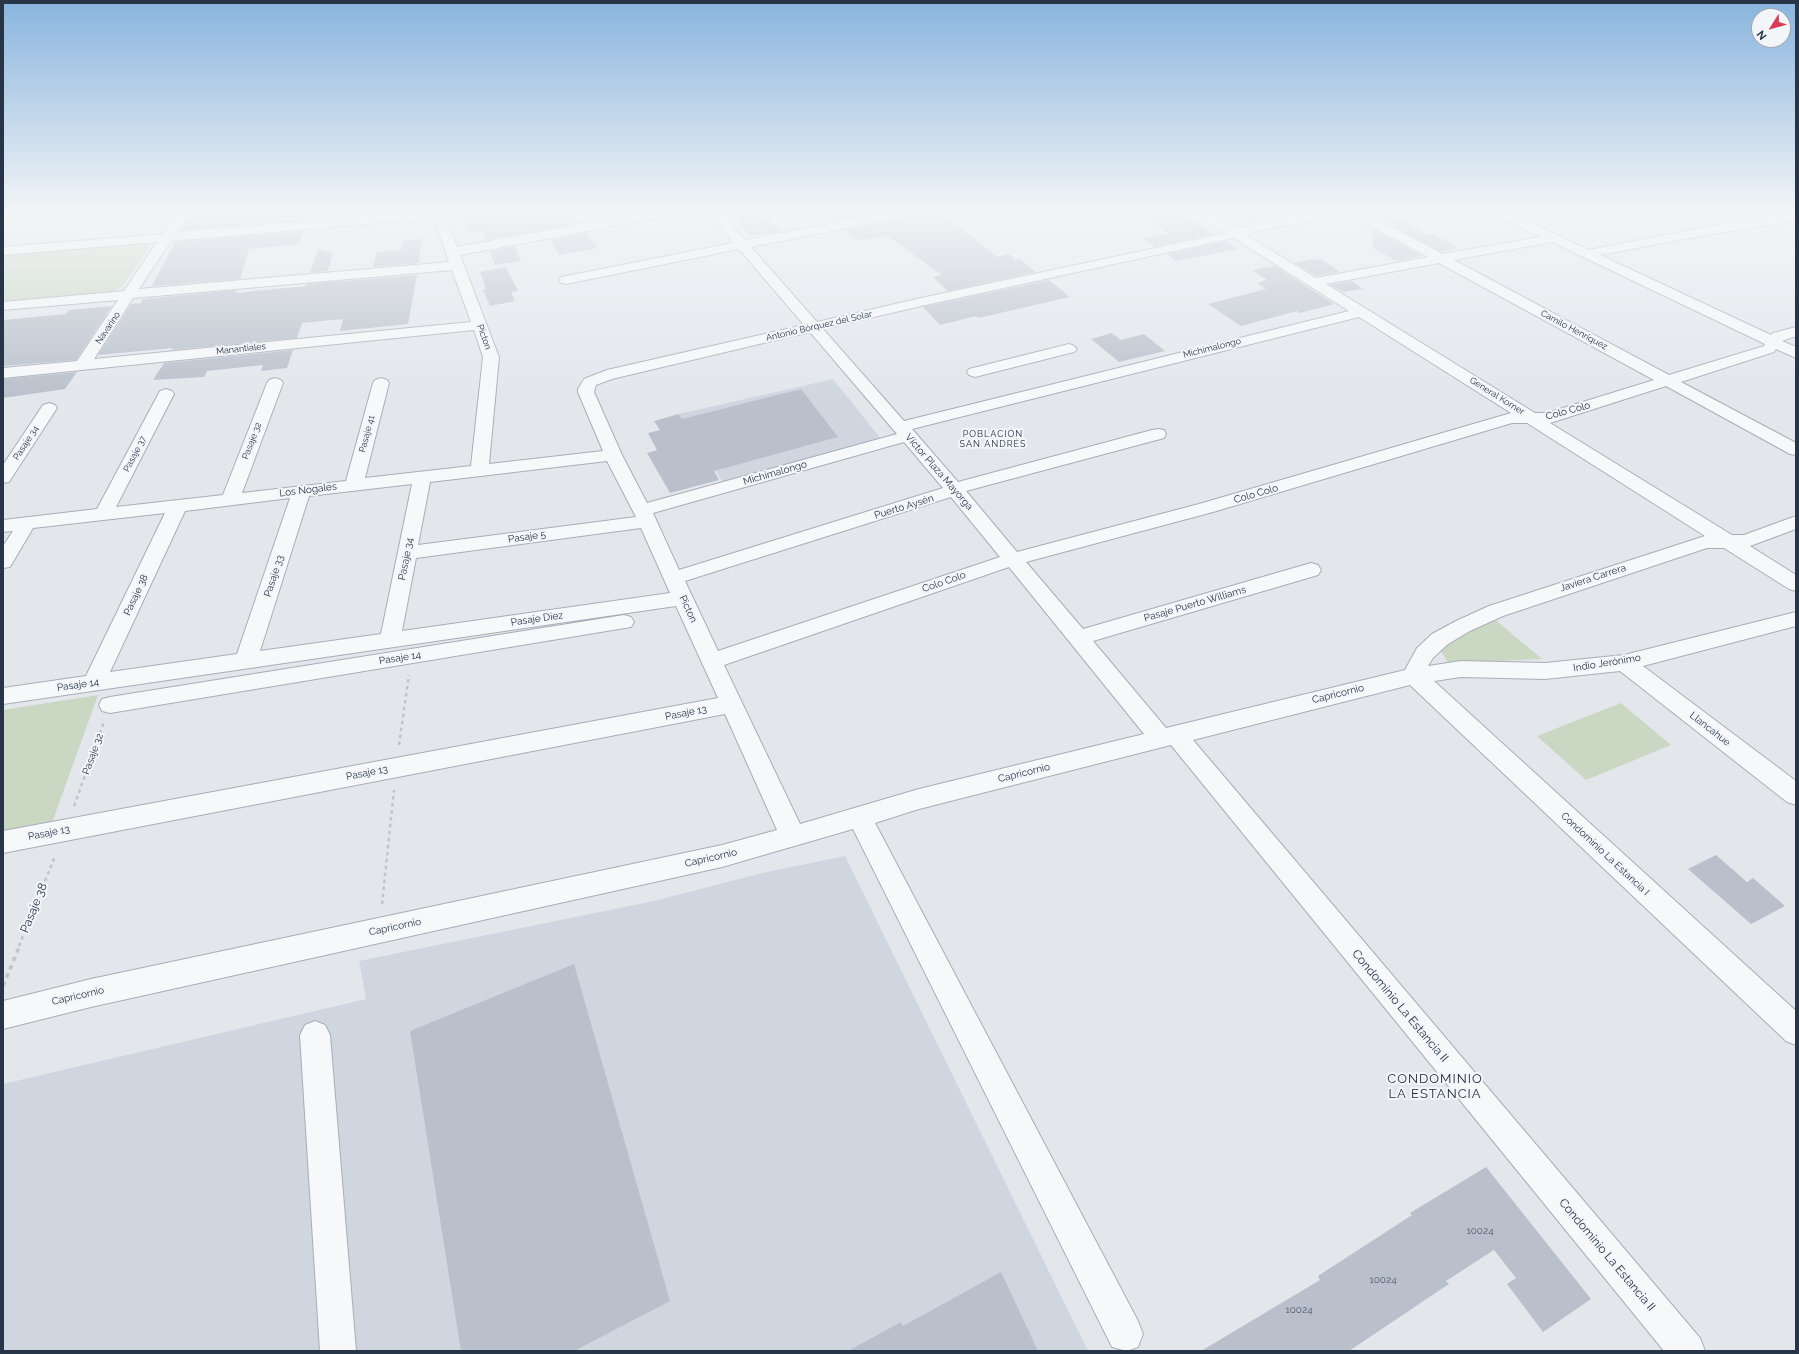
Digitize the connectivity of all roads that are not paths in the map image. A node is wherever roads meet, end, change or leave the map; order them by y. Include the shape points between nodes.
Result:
1 (144, 273) edge
2 (322, 273) edge
3 (461, 273) edge
4 (600, 273) edge
5 (766, 273) edge
6 (1054, 273) edge
7 (1300, 273) edge
8 (1363, 273) edge
9 (1467, 273) edge
10 (1629, 273) edge
11 (566, 280) dead end
12 (1314, 282) junction
13 (130, 295) junction
14 (3, 306) edge
15 (1362, 312) junction
16 (480, 324) junction
17 (812, 327) junction
18 (1796, 331) edge
19 (1774, 342) junction
20 (1069, 349) dead end
21 (1796, 353) edge
22 (1032, 358) junction
23 (84, 364) junction
24 (975, 372) dead end
25 (3, 373) edge
26 (1668, 381) junction
27 (590, 382) joint
28 (275, 383) dead end
29 (380, 383) dead end
30 (1062, 386) junction
31 (166, 394) dead end
32 (49, 408) dead end
33 (1534, 419) junction
34 (904, 432) junction
35 (1158, 434) dead end
36 (1796, 450) edge
37 (613, 455) junction
38 (479, 470) junction
39 (422, 477) junction
40 (3, 478) edge
41 (354, 485) junction
42 (955, 490) junction
43 (301, 491) junction
44 (230, 500) junction
45 (178, 506) junction
46 (103, 514) junction
47 (644, 516) junction
48 (1796, 522) edge
49 (27, 524) junction
50 (3, 526) edge
51 (1729, 542) junction
52 (407, 554) junction
53 (1012, 559) junction
54 (3, 562) edge
55 (1311, 570) dead end
56 (674, 578) junction
57 (1796, 584) edge
58 (686, 605) junction
59 (1794, 621) edge
60 (1078, 638) junction
61 (390, 640) junction
62 (246, 661) junction
63 (712, 661) junction
64 (1624, 663) junction
65 (1414, 676) junction
66 (94, 683) junction
67 (3, 696) edge
68 (732, 704) junction
69 (110, 705) road end
70 (1168, 736) junction
71 (1796, 795) edge
72 (859, 817) junction
73 (793, 837) junction
74 (3, 842) edge
75 (3, 1015) edge
76 (1796, 1031) edge
77 (315, 1035) dead end
78 (1125, 1334) dead end
79 (338, 1351) edge
80 (1687, 1351) edge

1 - 13 street, Navarino
2 - 13 street
3 - 16 street, Picton
4 - 11 street
5 - 17 street, Víctor Plaza Mayorga
6 - 17 street, Antonio Bórquez del Solar
7 - 12 street, General Korner
8 - 12 street
9 - 26 street, Camilo Henríquez
10 - 19 street
12 - 15 street, General Korner
13 - 14 street
13 - 23 street, Navarino
15 - 30 street, Michimalongo
15 - 33 street, General Korner
16 - 23 street, Manantiales
16 - 38 street, Picton via 490,357
17 - 27 street, Antonio Bórquez del Solar via 601,376
17 - 34 street, Víctor Plaza Mayorga
18 - 19 street, Colo Colo via 1778,336
19 - 21 street
19 - 26 street, Colo Colo via 1769,349
20 - 22 street
22 - 24 street
22 - 30 street
23 - 25 street, Manantiales
26 - 33 street, Colo Colo via 1548,418
26 - 36 street, Camilo Henríquez
27 - 37 street, Picton via 586,392
28 - 44 street, Pasaje 32
29 - 41 street, Pasaje 41
30 - 34 street, Michimalongo
31 - 46 street, Pasaje 37
32 - 40 street, Pasaje 34
33 - 51 street, General Korner
33 - 53 street, Colo Colo via 1511,418 1213,506
34 - 42 street, Víctor Plaza Mayorga
34 - 47 street, Michimalongo
35 - 42 street, Puerto Aysén via 968,484
37 - 38 street, Los Nogales
37 - 47 street, Picton
38 - 39 street, Los Nogales
39 - 41 street, Los Nogales
39 - 52 street, Pasaje 34
41 - 43 street, Los Nogales
42 - 53 street, Víctor Plaza Mayorga
42 - 56 street, Puerto Aysén
43 - 44 street, Los Nogales
43 - 62 street, Pasaje 33
44 - 45 street, Los Nogales
45 - 46 street, Los Nogales
45 - 66 street, Pasaje 38
46 - 49 street, Los Nogales
47 - 52 street, Pasaje 5
47 - 56 street, Picton
48 - 51 street, Javiera Carrera via 1746,541
49 - 50 street, Los Nogales
49 - 54 street
51 - 57 street, General Korner
51 - 65 street, Javiera Carrera via 1705,542 1550,592 1479,618 1451,632 1432,646 1418,664
52 - 61 street, Pasaje 34
53 - 60 street, Víctor Plaza Mayorga
53 - 63 street, Colo Colo
55 - 60 street, Pasaje Puerto Williams
56 - 58 street, Picton
58 - 61 street, Pasaje Diez
58 - 63 street, Picton
58 - 69 street, Pasaje 14
59 - 64 street, Indio Jerónimo
60 - 70 street, Víctor Plaza Mayorga
61 - 62 street, Pasaje 14
62 - 66 street, Pasaje 14
63 - 68 street, Picton
64 - 65 street, Indio Jerónimo via 1572,670 1461,670
64 - 71 street, Llancahue
65 - 70 street, Capricornio
65 - 76 street, Condominio La Estancia I
66 - 67 street, Pasaje 14
68 - 73 street, Picton
68 - 74 street, Pasaje 13
70 - 72 street, Capricornio via 918,799
70 - 80 street, Condominio La Estancia II
72 - 73 street, Capricornio
72 - 78 street
73 - 75 street, Capricornio via 722,856 91,993
77 - 79 street

